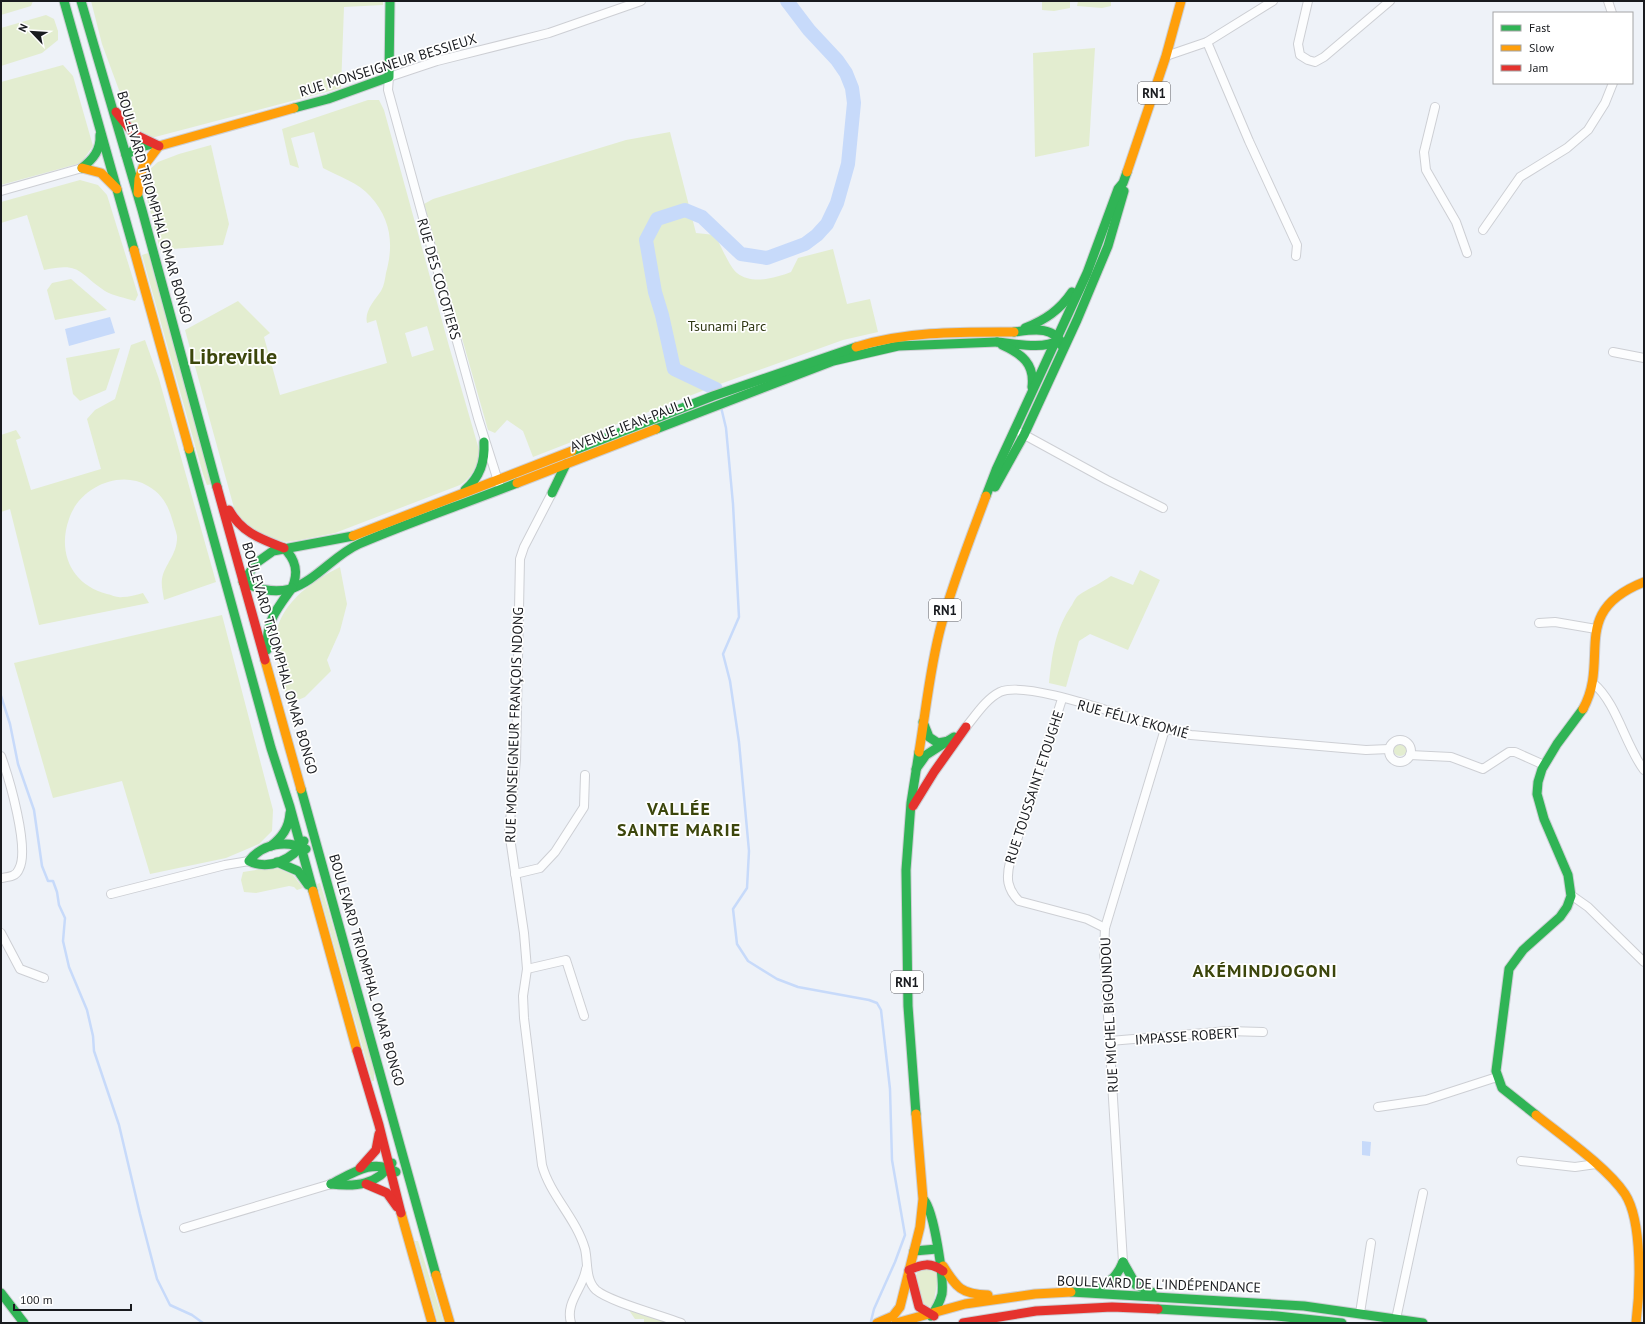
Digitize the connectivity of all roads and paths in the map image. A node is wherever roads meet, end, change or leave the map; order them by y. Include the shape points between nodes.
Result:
1 (64, 1) edge
2 (81, 1) edge
3 (390, 1) edge
4 (641, 1) edge
5 (1181, 1) edge
6 (1273, 1) edge
7 (1308, 1) edge
8 (1390, 1) edge
9 (1608, 1) edge
10 (1612, 12) edge
11 (86, 20) junction
12 (70, 24) junction
13 (1207, 42) junction
14 (1166, 56) junction
15 (81, 61) junction
16 (389, 77) junction
17 (1613, 84) edge
18 (112, 106) junction
19 (1435, 107) dead end
20 (100, 126) junction
21 (158, 146) junction
22 (126, 155) junction
23 (82, 168) junction
24 (1123, 183) junction
25 (118, 190) junction
26 (1, 191) edge
27 (138, 197) junction
28 (1483, 230) dead end
29 (1100, 238) junction
30 (1467, 253) dead end
31 (1296, 256) dead end
32 (137, 260) junction
33 (1100, 264) junction
34 (1014, 332) junction
35 (1058, 340) junction
36 (997, 342) junction
37 (1613, 352) dead end
38 (1644, 358) edge
39 (1028, 402) junction
40 (1015, 429) junction
41 (1026, 431) junction
42 (484, 442) junction
43 (566, 464) junction
44 (196, 471) junction
45 (536, 475) junction
46 (498, 480) junction
47 (501, 489) junction
48 (552, 493) junction
49 (458, 495) junction
50 (221, 496) junction
51 (984, 504) junction
52 (1163, 508) dead end
53 (284, 548) junction
54 (243, 582) junction
55 (1644, 582) edge
56 (292, 588) junction
57 (1539, 623) dead end
58 (1596, 629) junction
59 (271, 678) junction
60 (1593, 683) junction
61 (1062, 699) junction
62 (259, 704) junction
63 (923, 722) junction
64 (966, 727) junction
65 (1165, 729) junction
66 (949, 741) junction
67 (1389, 749) junction
68 (947, 753) junction
69 (1410, 755) junction
70 (1, 756) edge
71 (293, 757) junction
72 (918, 762) junction
73 (1544, 765) junction
74 (1644, 770) edge
75 (585, 775) dead end
76 (290, 807) junction
77 (911, 809) junction
78 (301, 846) junction
79 (269, 848) junction
80 (249, 861) junction
81 (277, 862) junction
82 (515, 874) junction
83 (1, 878) edge
84 (111, 894) dead end
85 (313, 894) junction
86 (1571, 895) junction
87 (1105, 928) junction
88 (340, 929) junction
89 (1, 933) edge
90 (1644, 962) edge
91 (527, 969) junction
92 (44, 978) dead end
93 (584, 1016) dead end
94 (1263, 1032) dead end
95 (1110, 1041) junction
96 (377, 1059) junction
97 (1497, 1077) junction
98 (1378, 1107) dead end
99 (379, 1124) junction
100 (1521, 1161) dead end
101 (1596, 1164) junction
102 (390, 1168) junction
103 (359, 1169) junction
104 (331, 1184) junction
105 (366, 1184) junction
106 (1423, 1193) dead end
107 (923, 1199) junction
108 (401, 1214) junction
109 (184, 1228) dead end
110 (1371, 1242) dead end
111 (937, 1249) junction
112 (914, 1251) junction
113 (587, 1260) junction
114 (1123, 1262) junction
115 (942, 1267) junction
116 (909, 1270) junction
117 (1638, 1277) junction
118 (1081, 1292) junction
119 (1644, 1292) edge
120 (1, 1293) edge
121 (1164, 1296) junction
122 (1016, 1297) junction
123 (443, 1298) junction
124 (1112, 1307) junction
125 (1360, 1313) junction
126 (932, 1314) junction
127 (1396, 1319) junction
128 (880, 1322) edge
129 (24, 1323) edge
130 (432, 1323) edge
131 (450, 1323) edge
132 (571, 1323) edge
133 (681, 1323) edge
134 (896, 1323) edge
135 (922, 1323) edge
136 (963, 1323) edge
137 (1342, 1323) edge
138 (1423, 1323) edge
139 (1636, 1323) edge

1 - 12 main road
2 - 11 main road, BOULEVARD TRIOMPHAL OMAR BONGO
3 - 16 main road
4 - 16 street, RUE MONSEIGNEUR BESSIEUX via 549,33 437,61
5 - 14 main road, RN1
6 - 13 street
7 - 8 street via 1298,44 1300,55 1315,62
9 - 10 street
11 - 12 main road
11 - 18 main road, BOULEVARD TRIOMPHAL OMAR BONGO
12 - 15 main road
13 - 14 street
13 - 31 street via 1297,246
14 - 24 main road, RN1
15 - 20 main road
15 - 22 main road via 95,86 112,143
16 - 21 main road, RUE MONSEIGNEUR BESSIEUX via 328,99
16 - 42 street, RUE DES COCOTIERS via 390,98
17 - 28 street via 1605,103 1588,130 1562,151 1520,177
18 - 21 main road via 130,132
18 - 22 main road, BOULEVARD TRIOMPHAL OMAR BONGO
19 - 30 street via 1424,152 1425,165 1456,222
20 - 23 main road via 101,140 98,151
20 - 25 main road
21 - 22 main road, RUE MONSEIGNEUR BESSIEUX via 131,156
21 - 27 main road via 141,169
22 - 27 main road, BOULEVARD TRIOMPHAL OMAR BONGO
22 - 32 main road via 121,166 121,175 136,230
23 - 25 main road via 105,176
23 - 26 street
24 - 29 main road, RN1 via 1118,189
24 - 33 main road, RN1 via 1125,194
25 - 32 main road
27 - 50 main road, BOULEVARD TRIOMPHAL OMAR BONGO
29 - 34 main road via 1063,305 1043,320
29 - 35 main road, RN1
32 - 44 main road
33 - 35 main road via 1071,327
33 - 41 main road, RN1
34 - 35 main road, AVENUE JEAN-PAUL II via 1047,331
34 - 46 main road, AVENUE JEAN-PAUL II via 949,332 887,339 827,356
35 - 36 main road, AVENUE JEAN-PAUL II via 1044,346
35 - 39 main road, RN1
35 - 41 main road via 1060,349
36 - 39 main road via 1019,353 1030,364 1034,377
36 - 43 main road, AVENUE JEAN-PAUL II via 907,346 867,352 814,368
37 - 38 street
39 - 40 main road, RN1
40 - 41 street
40 - 51 main road, RN1
41 - 51 main road, RN1 via 1004,474
41 - 52 street
42 - 46 street, RUE DES COCOTIERS
42 - 49 main road via 481,470 474,482
43 - 45 main road, AVENUE JEAN-PAUL II
43 - 48 main road
44 - 54 main road via 210,501 229,564
44 - 62 main road
45 - 47 main road, AVENUE JEAN-PAUL II
45 - 48 main road via 543,476 551,482
46 - 47 street, RUE DES COCOTIERS
46 - 49 main road, AVENUE JEAN-PAUL II
47 - 56 main road, AVENUE JEAN-PAUL II via 357,546
48 - 82 street, RUE MONSEIGNEUR FRANÇOIS NDONG via 520,559 516,760 510,831
49 - 53 main road, AVENUE JEAN-PAUL II via 355,536
50 - 53 main road via 234,520 245,531
50 - 54 main road, BOULEVARD TRIOMPHAL OMAR BONGO
51 - 63 main road, RN1 via 947,604 934,656
53 - 54 main road via 262,558 253,566
53 - 56 main road via 296,567 296,579
54 - 56 main road via 270,590
54 - 59 main road, BOULEVARD TRIOMPHAL OMAR BONGO
54 - 62 main road via 239,603 257,675
55 - 58 main road via 1629,589 1612,602
56 - 59 main road via 274,610 270,620 267,643
57 - 58 street via 1555,622
58 - 60 main road
59 - 71 main road, BOULEVARD TRIOMPHAL OMAR BONGO
60 - 73 main road via 1585,705
60 - 74 street via 1608,702
61 - 64 street, RUE FÉLIX EKOMIÉ via 1030,690 1001,692 987,702
61 - 65 street, RUE FÉLIX EKOMIÉ
61 - 87 street, RUE TOUSSAINT ETOUGHE via 1010,862 1008,886 1012,895 1019,901 1081,917
62 - 76 main road
63 - 66 main road via 929,738 938,743
63 - 72 main road, RN1
64 - 66 main road
64 - 68 main road
65 - 67 street, RUE FÉLIX EKOMIÉ via 1191,735 1241,740 1366,750
65 - 87 street, RUE MICHEL BIGOUNDOU
66 - 72 main road
67 - 69 street via 1390,756 1398,762
67 - 69 street via 1392,743 1403,740 1410,748
68 - 72 main road via 941,760 930,765
68 - 77 main road
69 - 73 street via 1451,757 1483,769 1509,752 1516,752
70 - 83 street via 16,810 22,860 14,876
71 - 78 main road via 295,787 306,830
71 - 88 main road, BOULEVARD TRIOMPHAL OMAR BONGO
72 - 77 main road, RN1
73 - 86 main road via 1537,786 1538,801 1568,876
75 - 82 street via 584,807 555,852 540,868
76 - 78 main road
76 - 79 main road via 288,828
77 - 107 main road, RN1 via 906,870 906,952
78 - 79 main road via 290,843
78 - 81 main road via 294,854
78 - 85 main road
78 - 88 main road via 313,857
79 - 80 main road via 255,854
80 - 81 main road via 258,865
80 - 84 street
81 - 85 main road via 301,874
82 - 91 street, RUE MONSEIGNEUR FRANÇOIS NDONG
85 - 99 main road
86 - 90 street via 1588,907
86 - 97 main road via 1563,912 1515,959 1509,969 1497,1056
87 - 95 street, RUE MICHEL BIGOUNDOU via 1104,951
88 - 96 main road, BOULEVARD TRIOMPHAL OMAR BONGO
89 - 92 street via 20,969
91 - 93 street via 566,960
91 - 113 street, RUE MONSEIGNEUR FRANÇOIS NDONG via 523,996 524,1018 542,1165 545,1176 585,1248
94 - 95 street, IMPASSE ROBERT via 1228,1031
95 - 114 street, RUE MICHEL BIGOUNDOU
96 - 102 main road via 379,1087 395,1152
96 - 123 main road, BOULEVARD TRIOMPHAL OMAR BONGO
97 - 98 street via 1426,1100
97 - 101 main road via 1498,1083 1510,1095
99 - 102 main road
99 - 103 main road via 376,1150
100 - 101 street via 1575,1167
101 - 117 main road via 1614,1180 1630,1203
102 - 103 main road via 379,1165
102 - 105 main road via 383,1176
102 - 108 main road
102 - 123 main road via 399,1175 404,1184
103 - 104 main road
104 - 105 main road
104 - 109 street
105 - 108 main road via 390,1196
106 - 127 street
107 - 111 main road, RN1 via 929,1209
107 - 112 main road, RN1
108 - 130 main road
110 - 125 street
111 - 112 main road
111 - 115 main road, RN1
112 - 116 main road, RN1
113 - 132 street via 584,1276 569,1308
113 - 133 street, RUE MONSEIGNEUR FRANÇOIS NDONG via 589,1277 596,1290
114 - 118 main road via 1112,1283
114 - 121 main road via 1130,1278 1139,1288
115 - 116 main road via 925,1263
115 - 122 main road via 957,1288 963,1292
115 - 126 main road, RN1 via 941,1291
116 - 126 main road, RN1 via 917,1304
116 - 128 main road via 900,1307 895,1314
117 - 119 main road
117 - 139 main road
118 - 121 main road, BOULEVARD DE L'INDÉPENDANCE
118 - 122 main road, BOULEVARD DE L'INDÉPENDANCE
120 - 129 main road
121 - 125 main road, BOULEVARD DE L'INDÉPENDANCE via 1304,1306
122 - 126 main road, BOULEVARD DE L'INDÉPENDANCE via 965,1304
123 - 131 main road, BOULEVARD TRIOMPHAL OMAR BONGO
124 - 126 main road via 1097,1302 1062,1302 1002,1307 943,1316
124 - 136 main road, BOULEVARD DE L'INDÉPENDANCE via 1036,1312
124 - 137 main road, BOULEVARD DE L'INDÉPENDANCE via 1277,1316
125 - 127 main road, BOULEVARD DE L'INDÉPENDANCE
126 - 134 main road, BOULEVARD DE L'INDÉPENDANCE
126 - 135 main road
127 - 138 main road, BOULEVARD DE L'INDÉPENDANCE

